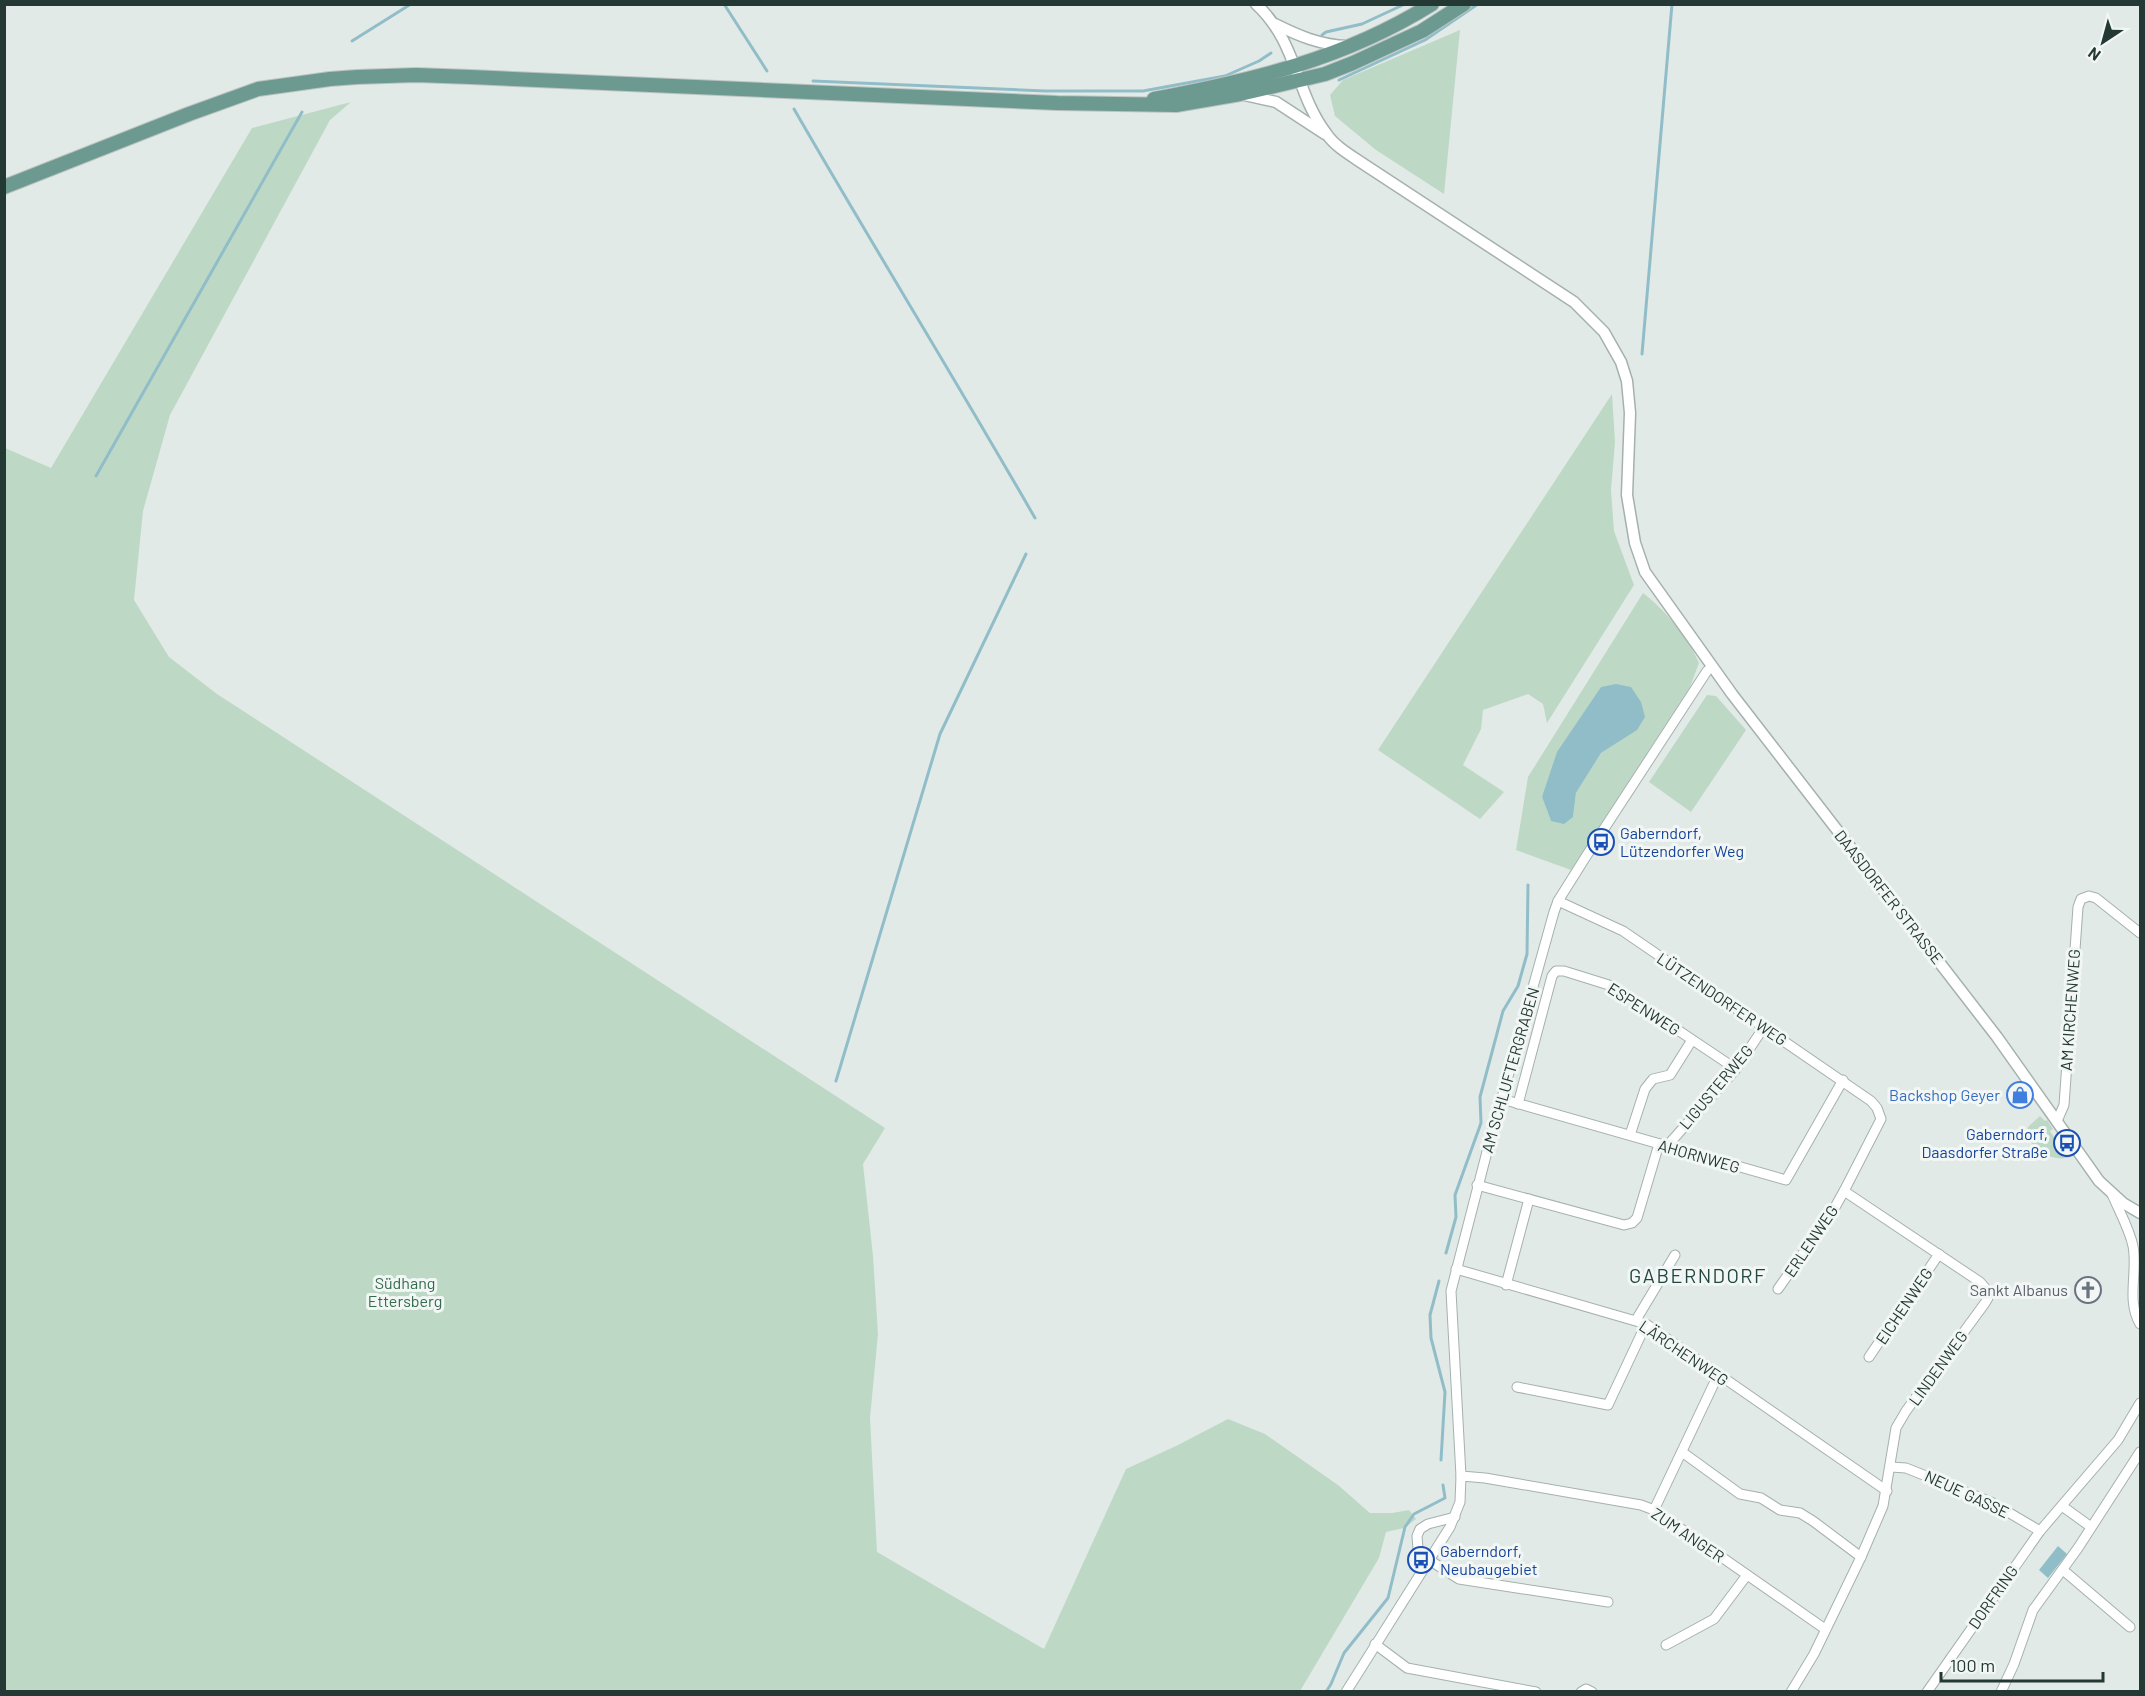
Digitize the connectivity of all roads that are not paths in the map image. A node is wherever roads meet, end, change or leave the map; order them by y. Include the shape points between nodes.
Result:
1 (1256, 4) edge
2 (1432, 4) edge
3 (1464, 4) edge
4 (1274, 23) junction
5 (1351, 46) junction
6 (1296, 66) junction
7 (1301, 80) junction
8 (1240, 94) junction
9 (1116, 104) junction
10 (1327, 135) junction
11 (4, 187) edge
12 (1712, 667) junction
13 (1558, 901) junction
14 (2140, 933) edge
15 (1764, 1027) junction
16 (1692, 1040) junction
17 (1736, 1069) junction
18 (1843, 1080) junction
19 (1502, 1099) junction
20 (1518, 1104) junction
21 (2057, 1121) junction
22 (1630, 1135) junction
23 (1663, 1145) junction
24 (1478, 1185) junction
25 (1844, 1191) junction
26 (2110, 1192) junction
27 (1529, 1199) junction
28 (2140, 1213) edge
29 (2140, 1237) edge
30 (2133, 1248) junction
31 (1939, 1254) junction
32 (1675, 1255) dead end
33 (1456, 1269) junction
34 (1506, 1285) junction
35 (1778, 1289) dead end
36 (1636, 1320) junction
37 (1646, 1324) junction
38 (2140, 1324) edge
39 (1869, 1357) dead end
40 (1718, 1375) junction
41 (1517, 1387) dead end
42 (2140, 1403) edge
43 (1682, 1452) junction
44 (2140, 1452) edge
45 (1891, 1467) junction
46 (1461, 1476) junction
47 (1887, 1491) junction
48 (2062, 1506) junction
49 (1654, 1510) junction
50 (1455, 1517) junction
51 (2091, 1527) junction
52 (2040, 1531) junction
53 (1861, 1557) junction
54 (1427, 1561) junction
55 (2063, 1570) junction
56 (1747, 1575) junction
57 (1608, 1602) dead end
58 (2130, 1627) dead end
59 (1825, 1629) junction
60 (1375, 1644) junction
61 (1665, 1645) dead end
62 (1346, 1692) edge
63 (1536, 1692) edge
64 (1581, 1692) edge
65 (1592, 1692) edge
66 (1791, 1692) edge
67 (1927, 1692) edge
68 (2001, 1692) edge

1 - 4 street
2 - 5 main road
3 - 7 main road via 1422,32 1382,51
4 - 5 street via 1311,41
4 - 6 street
5 - 6 main road
6 - 7 street
6 - 9 main road via 1225,85
7 - 8 main road
7 - 10 street
8 - 9 main road via 1176,105
8 - 10 street via 1276,102
9 - 11 main road via 416,75 330,79 258,90
10 - 12 street, DAASDORFER STRASSE via 1365,165 1574,302 1604,332 1627,381 1627,495 1635,543 1645,572
12 - 13 street, AM SCHLUFTERGRABEN
12 - 21 street, DAASDORFER STRASSE via 1997,1037
13 - 15 street, LÜTZENDORFER WEG via 1623,931
13 - 19 street, AM SCHLUFTERGRABEN
14 - 21 street, AM KIRCHENWEG via 2096,898 2081,899 2064,1105
15 - 17 street, LIGUSTERWEG
15 - 18 street, LÜTZENDORFER WEG
16 - 17 street, ESPENWEG
16 - 20 street, ESPENWEG via 1612,986 1556,971
16 - 22 street, ESPENWEG via 1670,1075 1653,1079 1645,1089
17 - 23 street, LIGUSTERWEG
18 - 23 street, AHORNWEG via 1786,1180
18 - 25 street, LÜTZENDORFER WEG via 1877,1108 1881,1119
19 - 20 street, AHORNWEG
19 - 24 street, AM SCHLUFTERGRABEN
20 - 22 street, AHORNWEG
21 - 26 street, DAASDORFER STRASSE
22 - 23 street, AHORNWEG
23 - 27 street via 1632,1223 1624,1225
24 - 27 street
24 - 33 street, AM SCHLUFTERGRABEN
25 - 31 street, LINDENWEG
25 - 35 street, ERLENWEG
26 - 28 street, DAASDORFER STRASSE
26 - 30 street
27 - 34 street
29 - 30 street
30 - 38 street via 2133,1304
31 - 39 street, EICHENWEG
31 - 45 street, LINDENWEG via 1980,1282 1988,1290 1988,1298 1896,1428
32 - 36 street
33 - 34 street, LÄRCHENWEG
33 - 46 street, AM SCHLUFTERGRABEN via 1451,1309
34 - 36 street, LÄRCHENWEG
36 - 37 street, LÄRCHENWEG
37 - 40 street, LÄRCHENWEG
37 - 41 street via 1608,1405
40 - 43 street
40 - 47 street, LÄRCHENWEG
42 - 48 street, DORFRING via 2118,1440
43 - 49 street
43 - 53 street via 1740,1494 1800,1514
44 - 51 street
45 - 47 street, LINDENWEG
45 - 52 street, NEUE GASSE via 1906,1468 1991,1502
46 - 49 street, ZUM ANGER
46 - 50 street, AM SCHLUFTERGRABEN
47 - 53 street, LINDENWEG
48 - 51 street
48 - 52 street, DORFRING
49 - 56 street, ZUM ANGER
50 - 54 street, AM SCHLUFTERGRABEN
50 - 54 street via 1420,1529 1418,1549
51 - 55 street
52 - 67 street, DORFRING
53 - 59 street, LINDENWEG
54 - 57 street via 1459,1579
54 - 60 street, AM SCHLUFTERGRABEN
55 - 58 street
55 - 68 street via 2033,1610
56 - 59 street, ZUM ANGER
56 - 61 street via 1714,1619
59 - 66 street, LINDENWEG
60 - 62 street, AM SCHLUFTERGRABEN
60 - 63 street via 1407,1668
64 - 65 street

